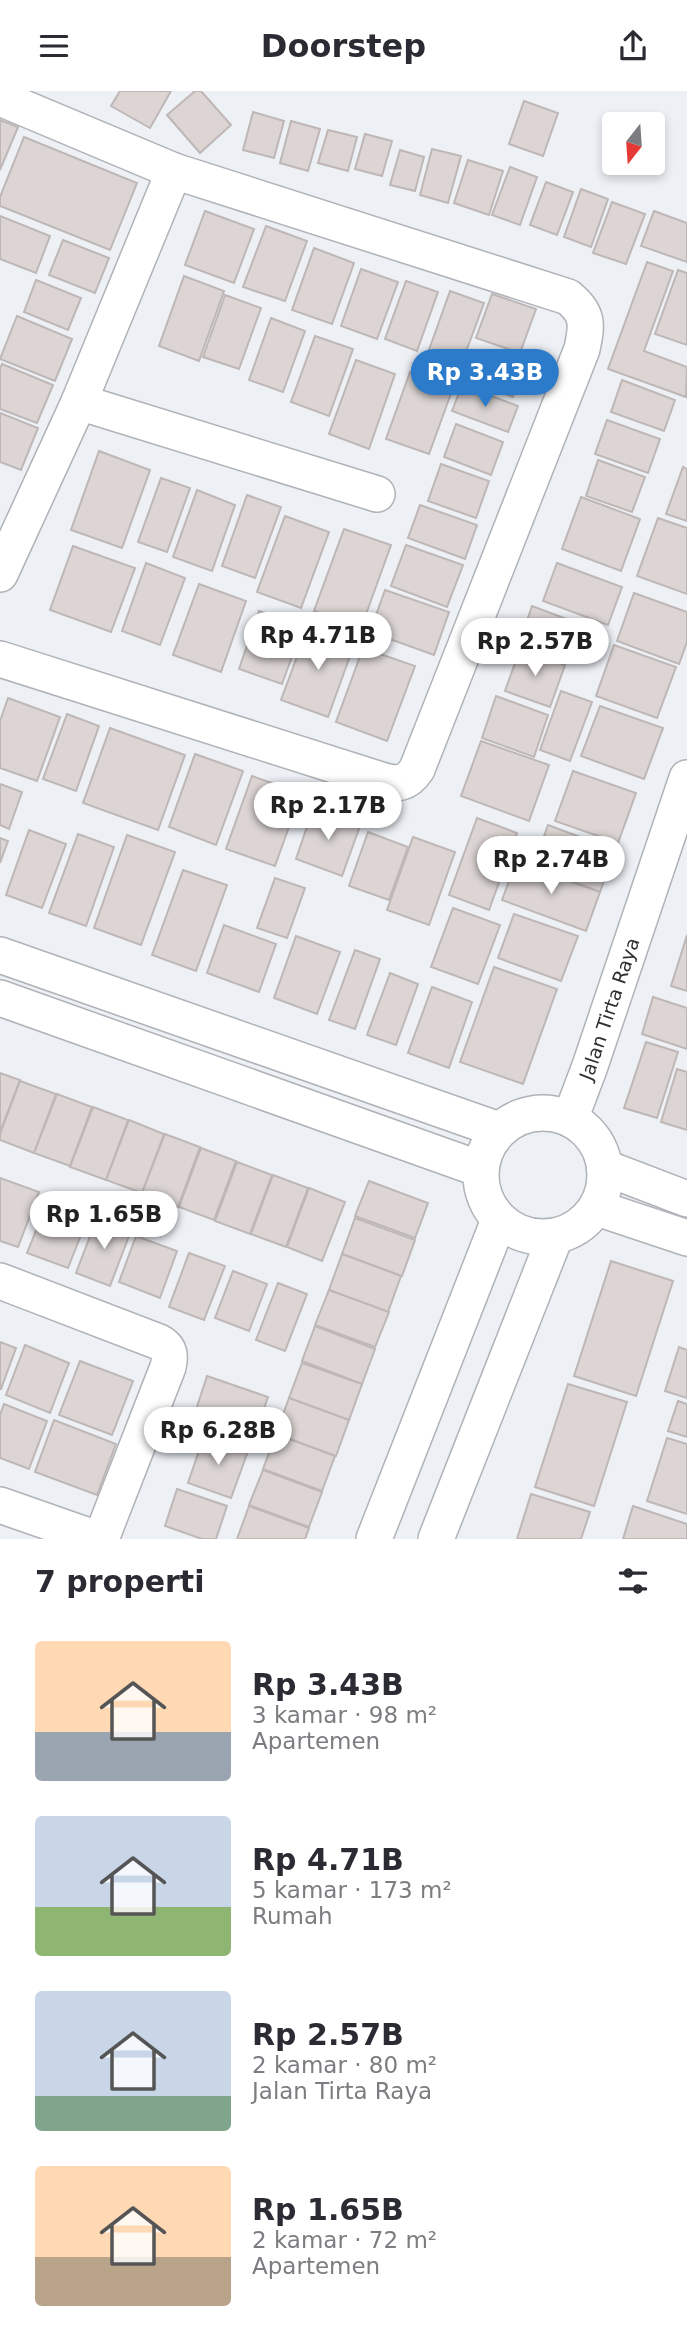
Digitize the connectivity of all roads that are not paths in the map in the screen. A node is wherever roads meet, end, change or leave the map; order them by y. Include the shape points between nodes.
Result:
1 (0, 98) edge
2 (174, 171) junction
3 (79, 402) junction
4 (377, 494) dead end
5 (0, 573) edge
6 (0, 659) edge
7 (687, 778) edge
8 (0, 955) edge
9 (0, 998) edge
10 (570, 1119) junction
11 (499, 1130) junction
12 (606, 1168) junction
13 (480, 1169) junction
14 (687, 1199) edge
15 (597, 1208) junction
16 (499, 1220) junction
17 (555, 1237) junction
18 (687, 1238) edge
19 (0, 1282) edge
20 (0, 1505) edge
21 (99, 1539) edge
22 (373, 1539) edge
23 (436, 1539) edge

1 - 2 street
2 - 3 street
2 - 6 street via 568,297 585,316 583,349 417,769 404,783 381,780
3 - 4 street
3 - 5 street
7 - 10 street, Jalan Tirta Raya
8 - 11 street
9 - 13 street
10 - 11 street via 533,1113
10 - 12 street via 600,1147
11 - 13 street
12 - 14 street
12 - 15 street via 605,1189
13 - 16 street via 481,1188
15 - 17 street via 579,1227
15 - 18 street
16 - 17 street via 535,1237
16 - 22 street
17 - 23 street
19 - 21 street via 159,1342 170,1353
20 - 21 street

